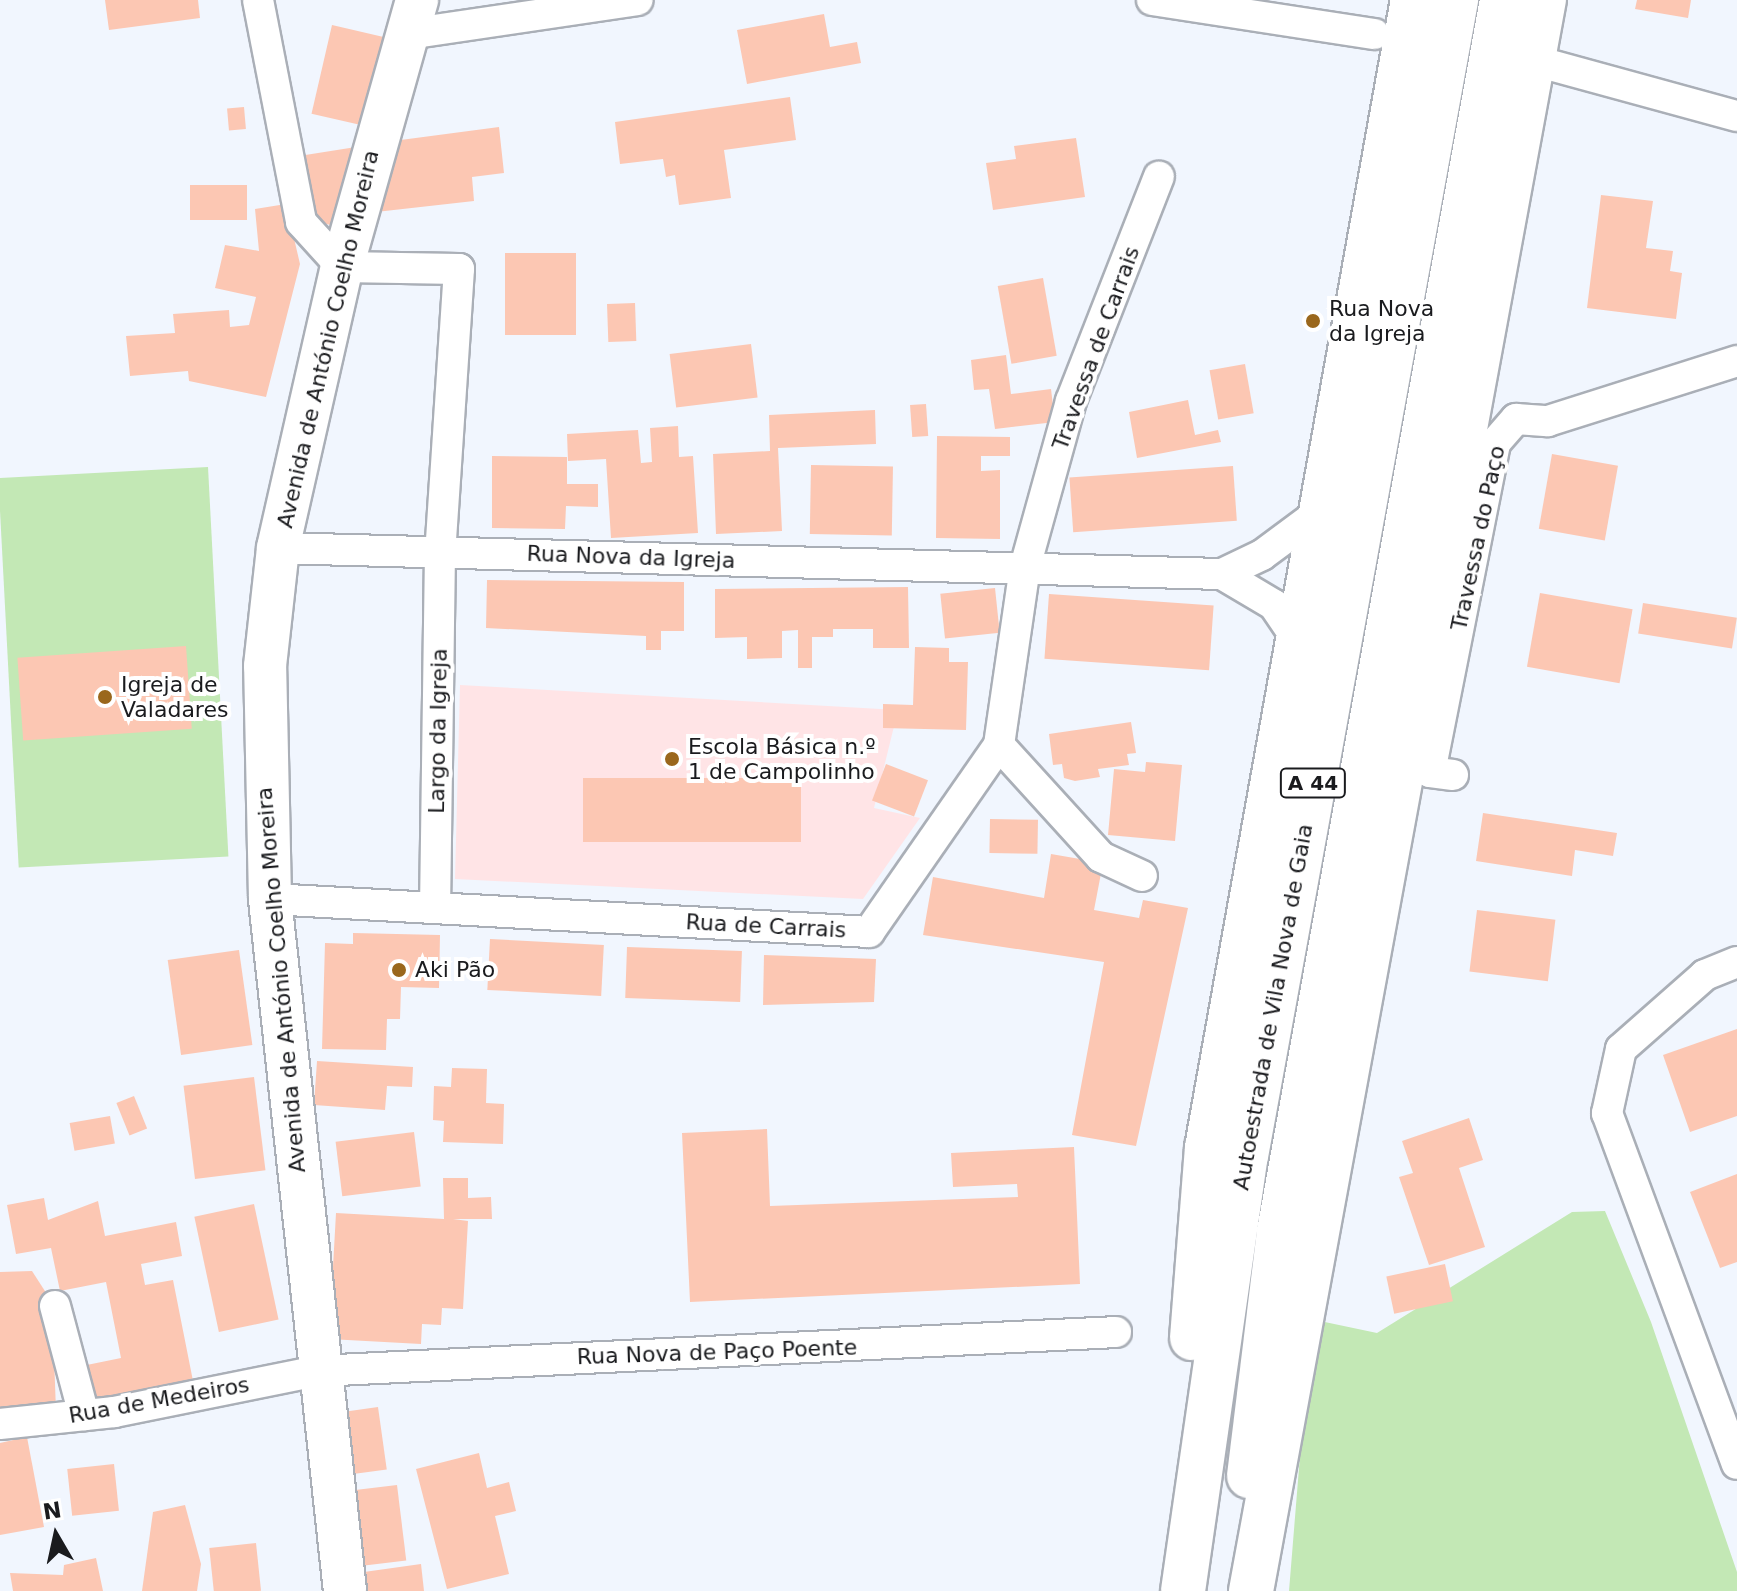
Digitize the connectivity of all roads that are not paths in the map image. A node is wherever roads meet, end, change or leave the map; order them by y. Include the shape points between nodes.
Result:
1 (258, 0) edge
2 (637, 0) edge
3 (1152, 0) edge
4 (1413, 0) edge
5 (1456, 0) edge
6 (1502, 0) edge
7 (1544, 0) edge
8 (412, 17) edge
9 (1374, 34) dead end
10 (1550, 65) dead end
11 (1737, 116) edge
12 (1159, 177) dead end
13 (342, 267) junction
14 (1737, 361) edge
15 (1316, 515) junction
16 (278, 548) junction
17 (440, 552) junction
18 (1025, 567) junction
19 (1222, 574) junction
20 (1295, 636) junction
21 (999, 745) junction
22 (1453, 775) dead end
23 (1142, 876) dead end
24 (270, 899) junction
25 (435, 908) junction
26 (1737, 962) edge
27 (55, 1306) dead end
28 (1116, 1332) dead end
29 (317, 1371) junction
30 (84, 1415) junction
31 (0, 1424) edge
32 (1737, 1464) edge
33 (1183, 1580) edge
34 (345, 1591) edge
35 (1244, 1591) edge
36 (1251, 1591) edge

1 - 13 street via 301,222
2 - 8 street
3 - 9 street
4 - 15 highway
5 - 33 highway, Autoestrada de Vila Nova de Gaia / A 44 via 1246,1156
6 - 35 highway, Autoestrada de Vila Nova de Gaia / A 44 via 1265,1317
7 - 36 highway
8 - 13 street, Avenida de António Coelho Moreira
10 - 11 street
12 - 18 street, Travessa de Carrais via 1071,401
13 - 16 street, Avenida de António Coelho Moreira
13 - 17 street via 459,269
14 - 22 street, Travessa do Paço via 1548,421 1516,419 1495,443 1430,772
15 - 19 street, Rua Nova da Igreja via 1262,555
15 - 20 highway
16 - 17 street
16 - 24 street, Avenida de António Coelho Moreira via 265,666
17 - 18 street, Rua Nova da Igreja
17 - 25 street, Largo da Igreja
18 - 19 street, Rua Nova da Igreja
18 - 21 street, Rua de Carrais
19 - 20 street, Rua Nova da Igreja via 1274,605
20 - 33 highway via 1207,1148 1197,1240
21 - 23 street via 1101,857
21 - 25 street, Rua de Carrais via 869,932
24 - 25 street
24 - 29 street, Avenida de António Coelho Moreira
26 - 32 street via 1705,975 1621,1049 1607,1113
27 - 30 street
28 - 29 street, Rua Nova de Paço Poente
29 - 30 street, Rua de Medeiros
29 - 34 street, Avenida de António Coelho Moreira
30 - 31 street, Rua de Medeiros

